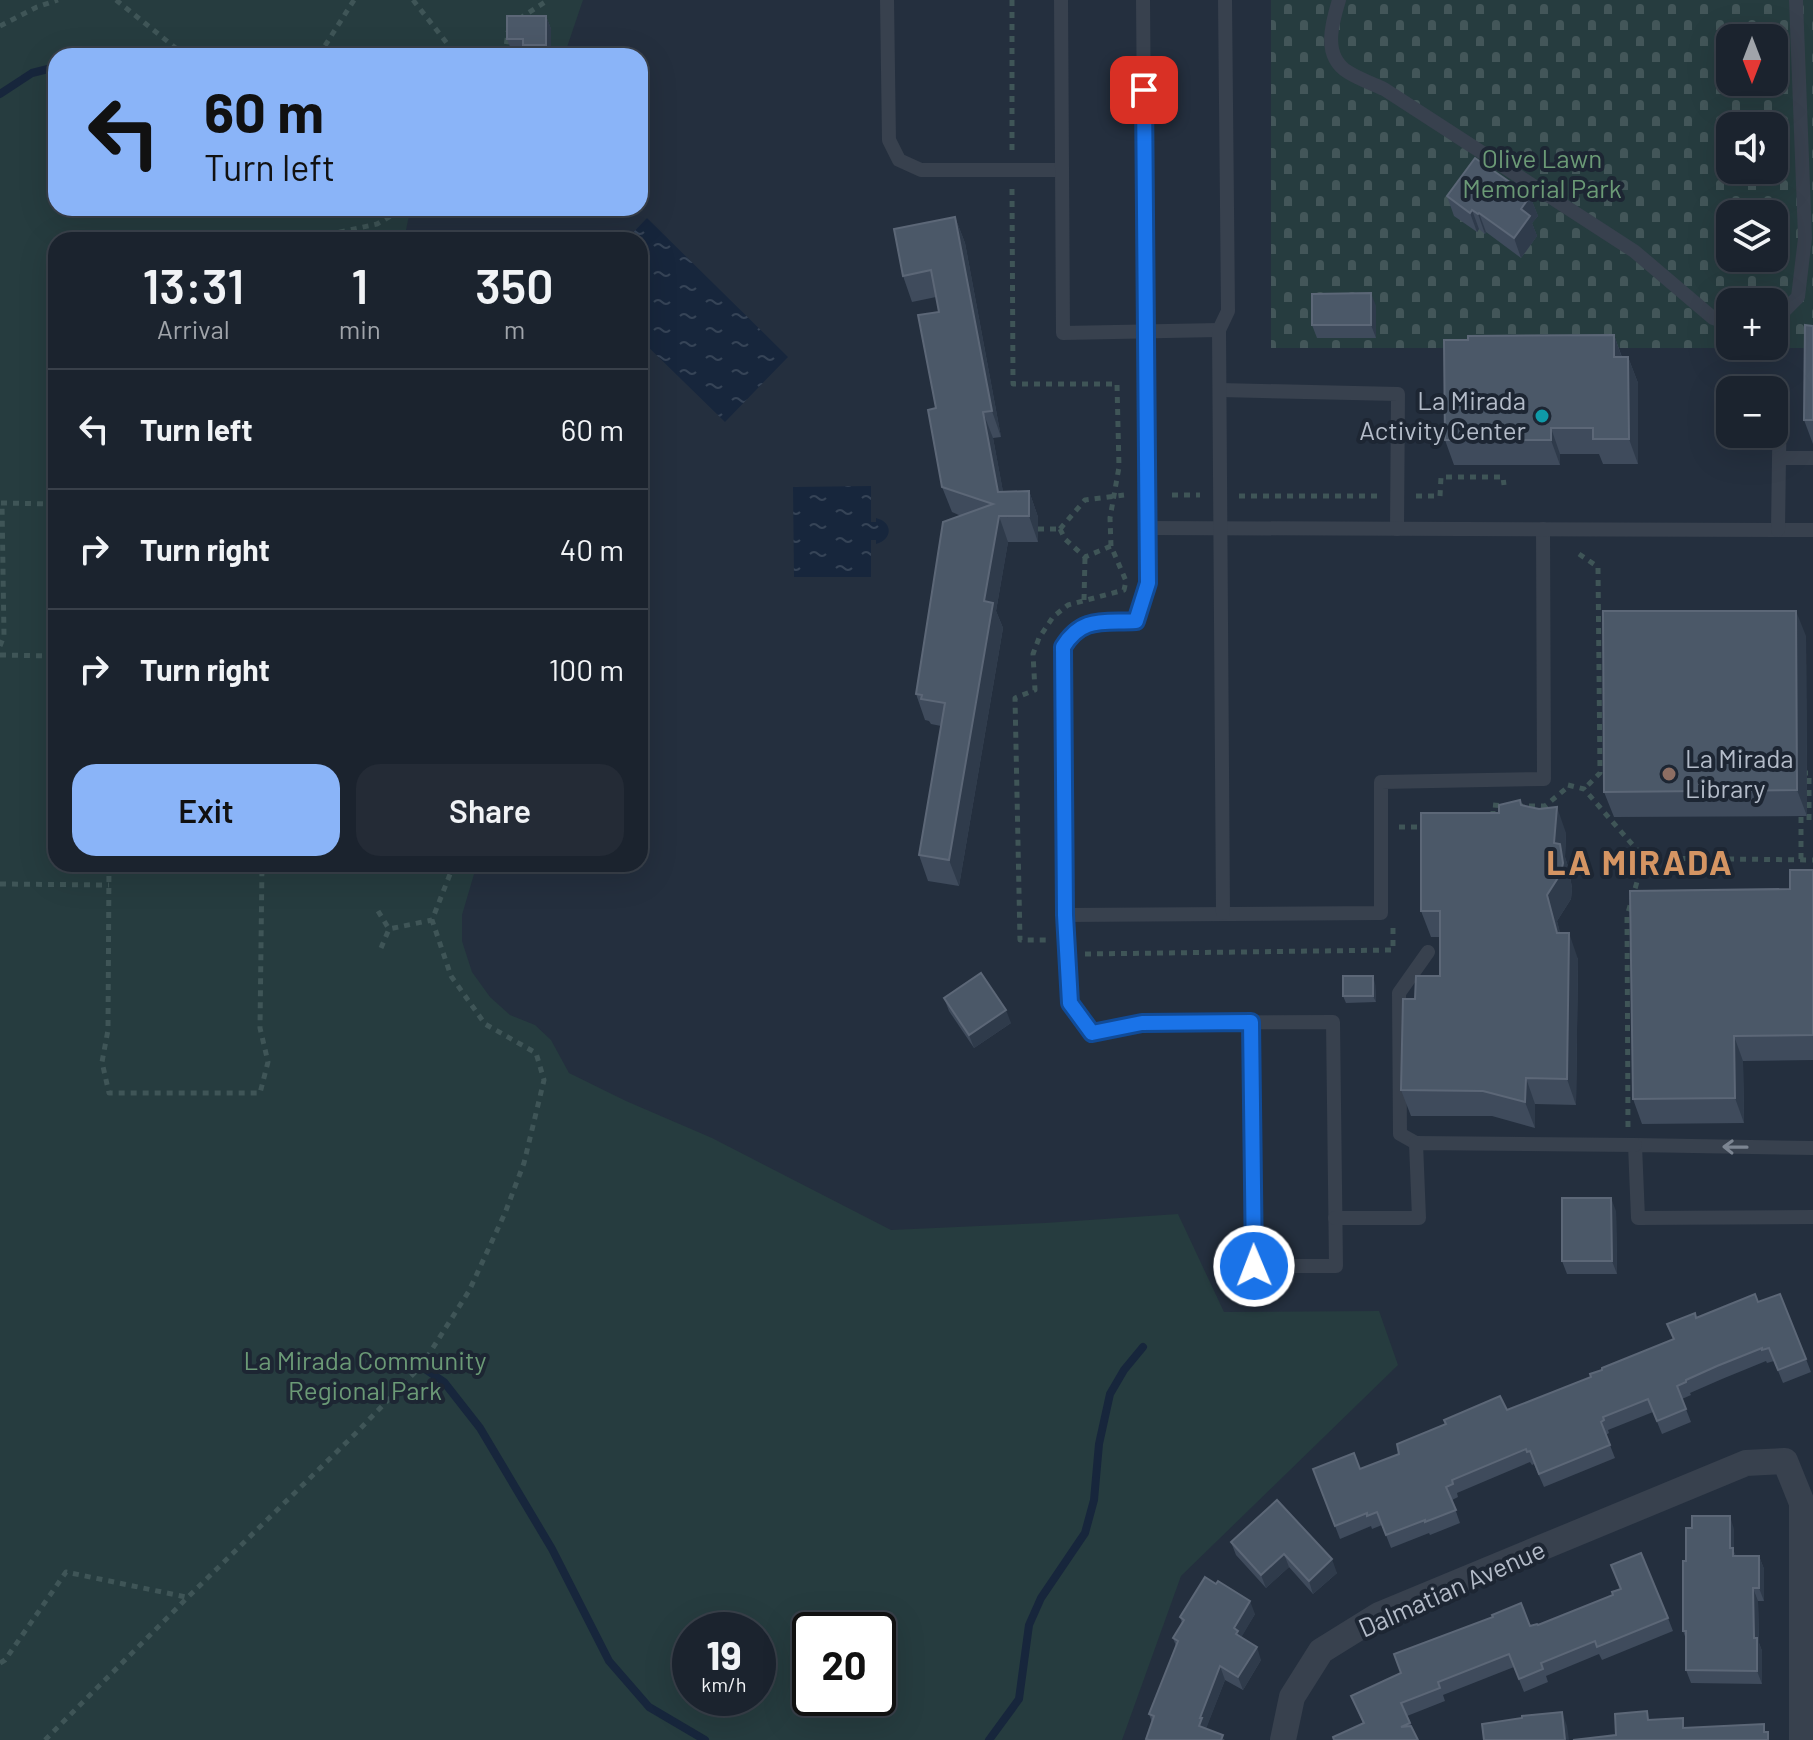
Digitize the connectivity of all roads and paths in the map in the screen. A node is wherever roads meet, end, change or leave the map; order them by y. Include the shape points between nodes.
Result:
1 (36, 0) edge
2 (58, 0) edge
3 (116, 0) edge
4 (354, 0) edge
5 (413, 0) edge
6 (548, 0) edge
7 (887, 0) edge
8 (1012, 0) edge
9 (1061, 0) edge
10 (1143, 0) edge
11 (1225, 0) edge
12 (1339, 0) edge
13 (1796, 0) edge
14 (37, 7) junction
15 (0, 26) edge
16 (176, 48) edge
17 (326, 48) edge
18 (451, 48) edge
19 (506, 48) edge
20 (1012, 152) dead end
21 (1062, 170) junction
22 (1012, 188) dead end
23 (388, 216) edge
24 (340, 232) edge
25 (1788, 307) edge
26 (1716, 319) edge
27 (1219, 330) junction
28 (1146, 331) junction
29 (1220, 390) junction
30 (1779, 448) edge
31 (1779, 458) junction
32 (1813, 458) edge
33 (1504, 485) dead end
34 (1113, 495) junction
35 (1124, 495) dead end
36 (1172, 495) dead end
37 (1200, 495) dead end
38 (1239, 496) dead end
39 (1380, 496) dead end
40 (1416, 496) dead end
41 (1, 503) edge
42 (48, 504) edge
43 (1147, 528) junction
44 (1222, 528) junction
45 (1038, 529) dead end
46 (1060, 529) junction
47 (1397, 529) junction
48 (1543, 529) junction
49 (1778, 530) junction
50 (1813, 530) edge
51 (1111, 546) junction
52 (1579, 554) dead end
53 (1085, 557) junction
54 (1084, 600) junction
55 (0, 646) edge
56 (0, 655) edge
57 (48, 656) edge
58 (1544, 779) junction
59 (1801, 787) dead end
60 (1584, 789) junction
61 (1801, 802) dead end
62 (1813, 820) edge
63 (1644, 858) junction
64 (1801, 859) junction
65 (1813, 860) edge
66 (109, 872) edge
67 (262, 872) edge
68 (451, 872) edge
69 (0, 884) edge
70 (109, 885) junction
71 (378, 911) dead end
72 (1223, 913) junction
73 (1065, 915) junction
74 (432, 920) junction
75 (389, 929) junction
76 (381, 948) dead end
77 (1049, 950) dead end
78 (1428, 952) dead end
79 (1251, 1022) junction
80 (1416, 1143) junction
81 (1631, 1145) junction
82 (1813, 1148) edge
83 (1813, 1217) edge
84 (1335, 1218) junction
85 (187, 1598) junction
86 (0, 1663) edge
87 (45, 1740) edge
88 (1283, 1740) edge
89 (1802, 1740) edge

1 - 14 path
2 - 14 path
3 - 16 path
4 - 17 path
5 - 18 path
6 - 19 path via 508,26
7 - 21 lane via 889,140 899,160 921,170
8 - 20 path
9 - 21 lane
10 - 28 lane
11 - 27 lane via 1228,311
12 - 26 lane via 1330,34 1334,55 1345,71 1384,89 1634,251
13 - 25 lane via 1805,238 1798,297
14 - 15 path
21 - 28 lane via 1063,333
22 - 34 path via 1013,384 1117,384 1119,467
23 - 24 path via 377,224
27 - 28 lane
27 - 29 lane
28 - 43 lane
29 - 44 lane
29 - 47 lane via 1398,394
30 - 31 lane
31 - 32 lane
31 - 49 lane
33 - 40 path via 1503,477 1441,477 1440,496
34 - 35 path
34 - 46 path via 1085,500
34 - 51 path
36 - 37 path
38 - 39 path
41 - 42 path
41 - 55 path
43 - 44 lane
43 - 73 lane via 1148,583 1136,621 1085,624 1063,647
44 - 47 lane
44 - 72 lane
45 - 46 path
46 - 53 path
47 - 48 lane
48 - 49 lane
48 - 58 lane
49 - 50 lane
51 - 53 path
51 - 54 path via 1126,581 1124,590
52 - 60 path via 1598,567 1600,773
53 - 54 path
54 - 77 path via 1053,617 1033,654 1035,690 1015,698 1020,940 1049,940
56 - 57 path
58 - 60 path
58 - 72 lane via 1381,782 1381,913
59 - 62 path via 1802,773 1809,773
60 - 63 path
61 - 64 path
63 - 64 path
63 - 81 path via 1627,916
64 - 65 path
66 - 70 path
67 - 70 path via 260,1028 268,1062 260,1093 109,1093 102,1062 108,1030
68 - 74 path
69 - 70 path
71 - 75 path
72 - 73 lane
73 - 79 lane via 1070,1003 1092,1033 1142,1023
74 - 75 path
74 - 85 path via 451,976 485,1024 536,1053 544,1080 524,1163 469,1291 422,1365
75 - 76 path
78 - 80 lane via 1399,993 1400,1134
79 - 84 lane via 1333,1022
79 - 84 lane via 1254,1266 1336,1266
80 - 81 lane
80 - 84 lane via 1419,1218
82 -> 81 lane
81 - 83 lane via 1638,1218
85 - 86 path via 66,1572
85 - 87 path
88 - 89 street, Dalmatian Avenue via 1292,1697 1321,1651 1379,1615 1746,1463 1785,1461 1802,1503

